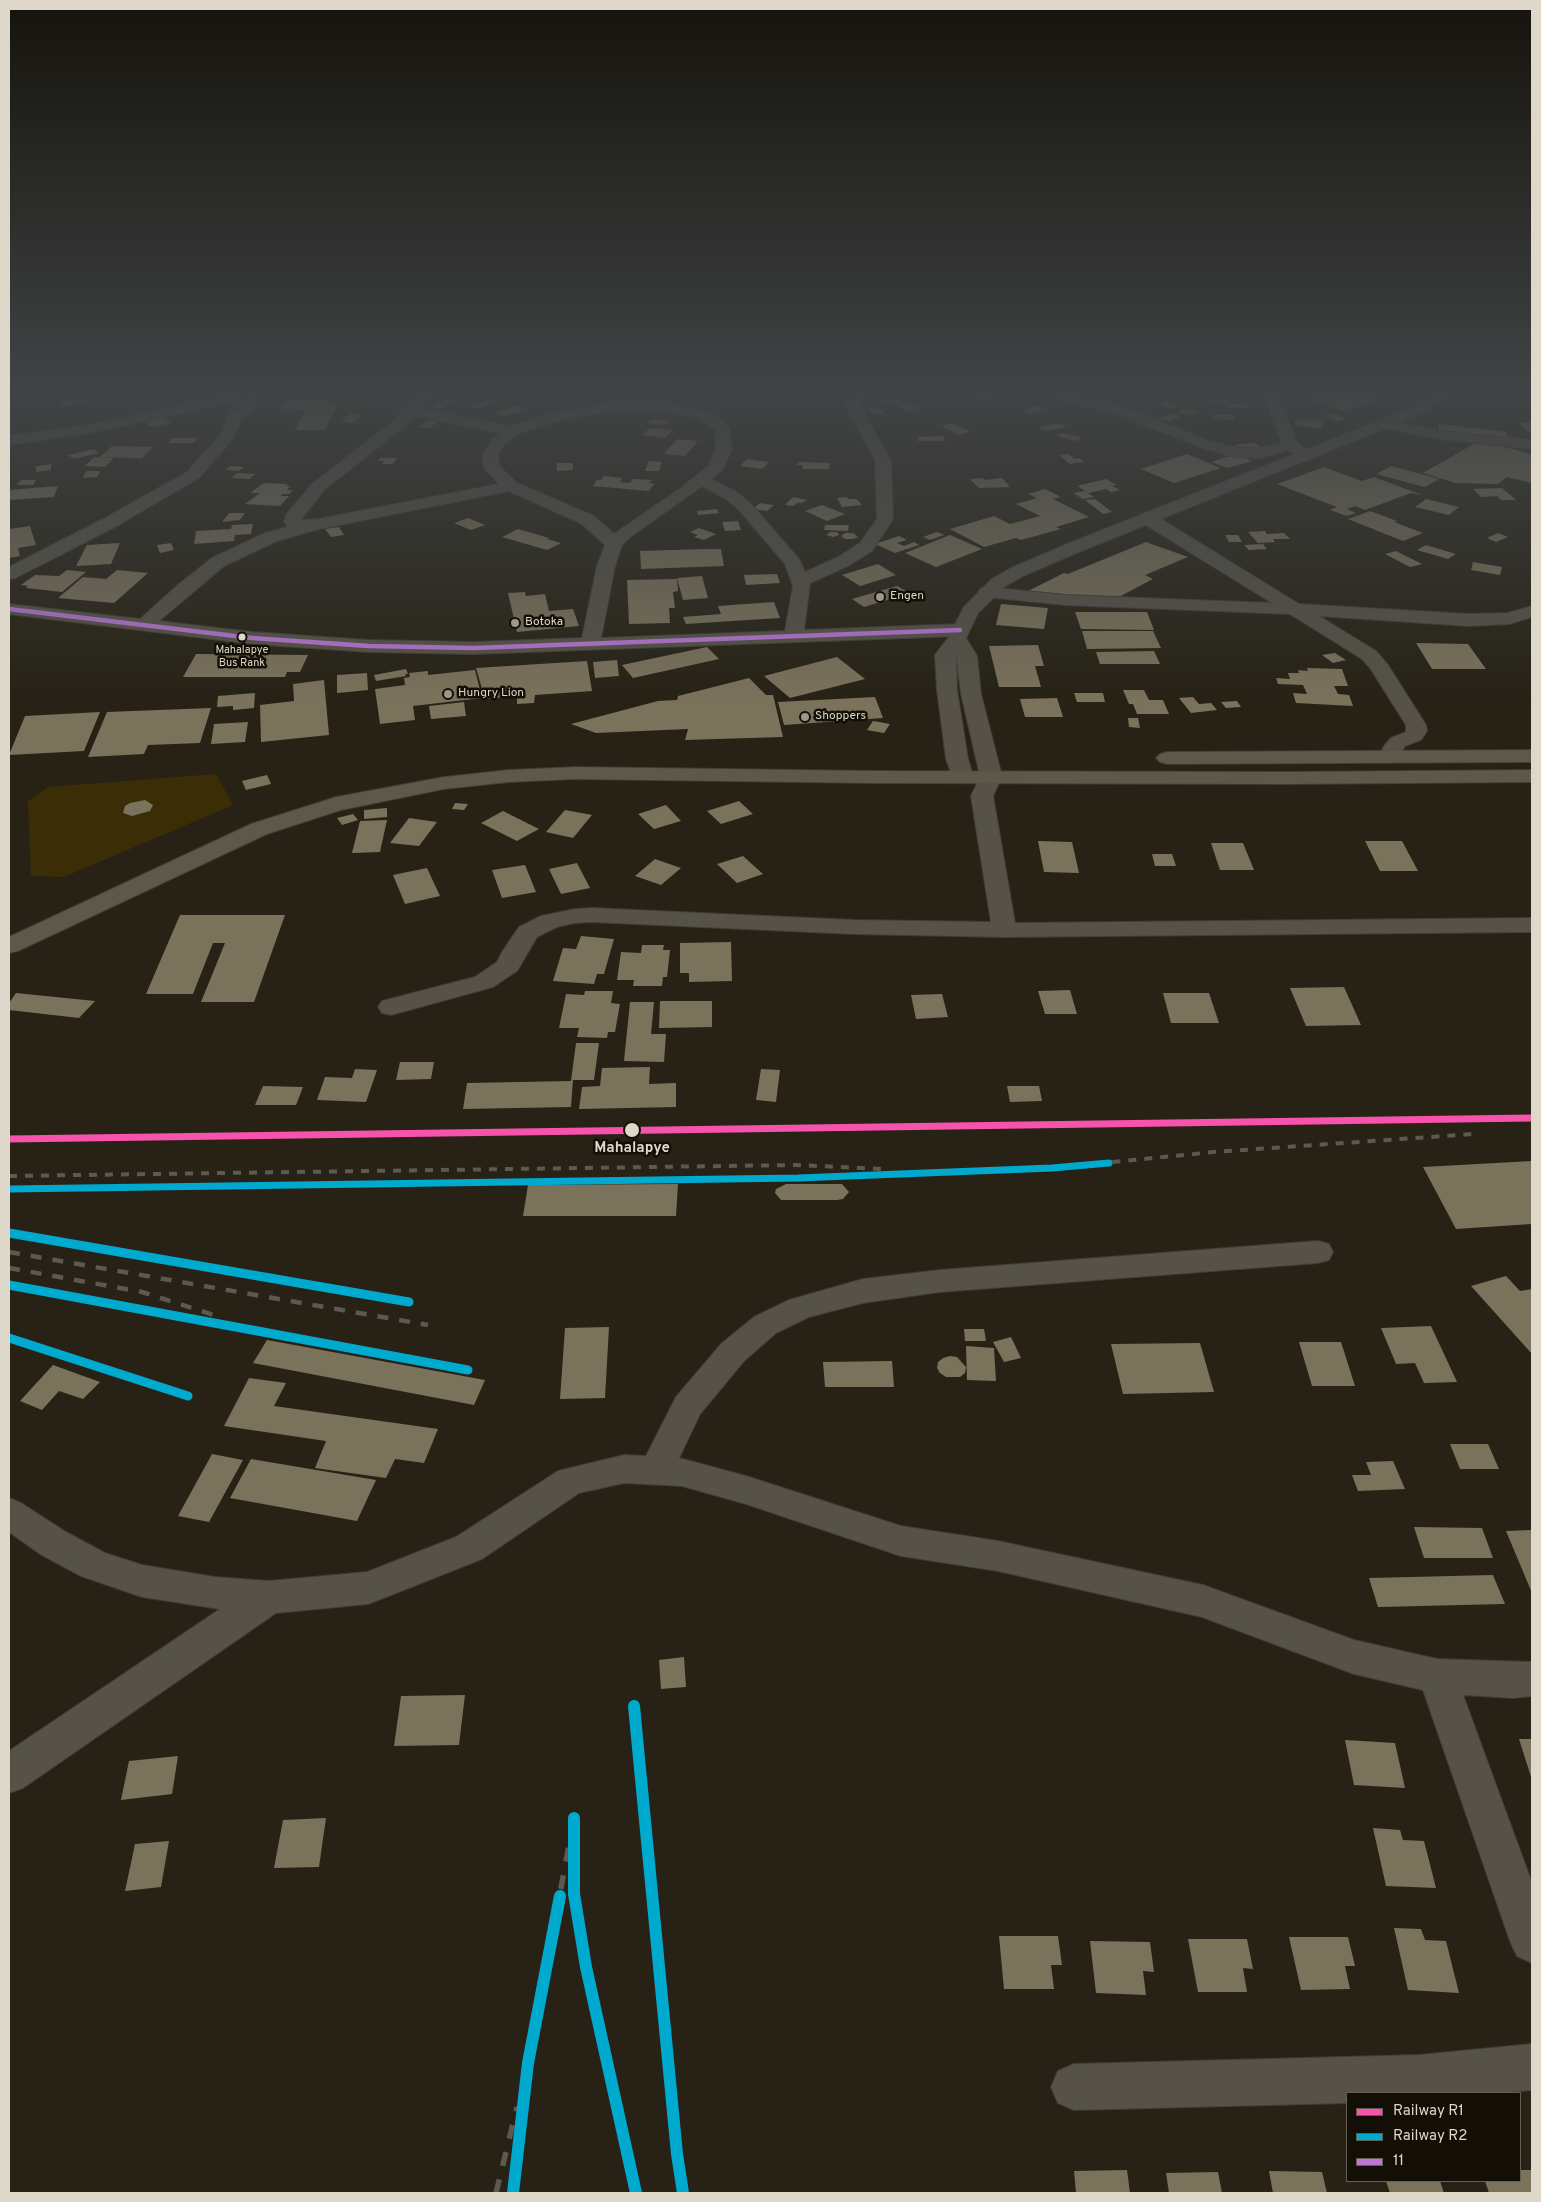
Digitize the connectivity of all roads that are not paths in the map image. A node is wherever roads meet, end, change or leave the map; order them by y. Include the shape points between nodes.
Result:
1 (156, 497) edge
2 (310, 497) edge
3 (456, 497) edge
4 (535, 497) edge
5 (677, 497) edge
6 (733, 497) edge
7 (885, 497) edge
8 (1201, 497) edge
9 (1147, 518) junction
10 (318, 524) junction
11 (614, 544) junction
12 (9, 574) edge
13 (800, 581) junction
14 (987, 592) junction
15 (9, 609) edge
16 (1295, 609) junction
17 (1529, 615) edge
18 (144, 626) junction
19 (958, 634) junction
20 (794, 636) junction
21 (590, 643) junction
22 (1532, 756) edge
23 (1390, 757) junction
24 (960, 767) junction
25 (1532, 776) edge
26 (987, 777) junction
27 (1532, 925) edge
28 (9, 926) edge
29 (1004, 930) junction
30 (9, 946) edge
31 (391, 1007) dead end
32 (1318, 1252) dead end
33 (656, 1470) junction
34 (9, 1513) edge
35 (269, 1597) junction
36 (1437, 1676) junction
37 (1532, 1679) edge
38 (9, 1774) edge
39 (1532, 1941) edge
40 (1532, 2067) edge
41 (1074, 2087) dead end

1 - 12 main road
2 - 10 street via 292,522 295,525
3 - 10 street
4 - 11 street via 588,520
5 - 11 street via 623,534
6 - 13 street via 793,563
7 - 13 street via 885,519 866,547
8 - 9 street
9 - 14 street via 1017,572
9 - 16 street
10 - 18 street via 271,537 218,562
11 - 21 street via 606,566
13 - 20 street via 802,586
14 - 16 street via 1137,604
14 - 19 street via 970,611
15 - 18 street
16 - 17 street via 1476,620
16 - 23 street via 1369,655 1410,714 1416,731 1414,736 1398,742
18 - 21 street via 369,646 474,648
19 - 20 street
19 - 24 street via 945,656 945,669
19 - 26 street via 967,656
20 - 21 street
22 - 23 highway
23 - 26 highway
24 - 26 highway
24 - 28 highway via 578,757 433,769 329,792 247,817
24 - 30 highway via 872,777 576,773 509,776 387,793 336,804 259,830
25 - 26 highway
26 - 29 street
27 - 29 street
29 - 31 street via 575,916 550,921 528,932 508,966 484,982
32 - 33 street via 940,1281 863,1291 800,1308 766,1325 733,1352 688,1406
33 - 35 street via 624,1469 570,1481 469,1548 368,1588
33 - 36 street via 682,1472 746,1490 901,1541 998,1556 1203,1601 1354,1657
34 - 35 street via 53,1543 94,1565 142,1582 215,1594
35 - 38 street
36 - 37 street
36 - 39 street
40 - 41 street via 1420,2078

